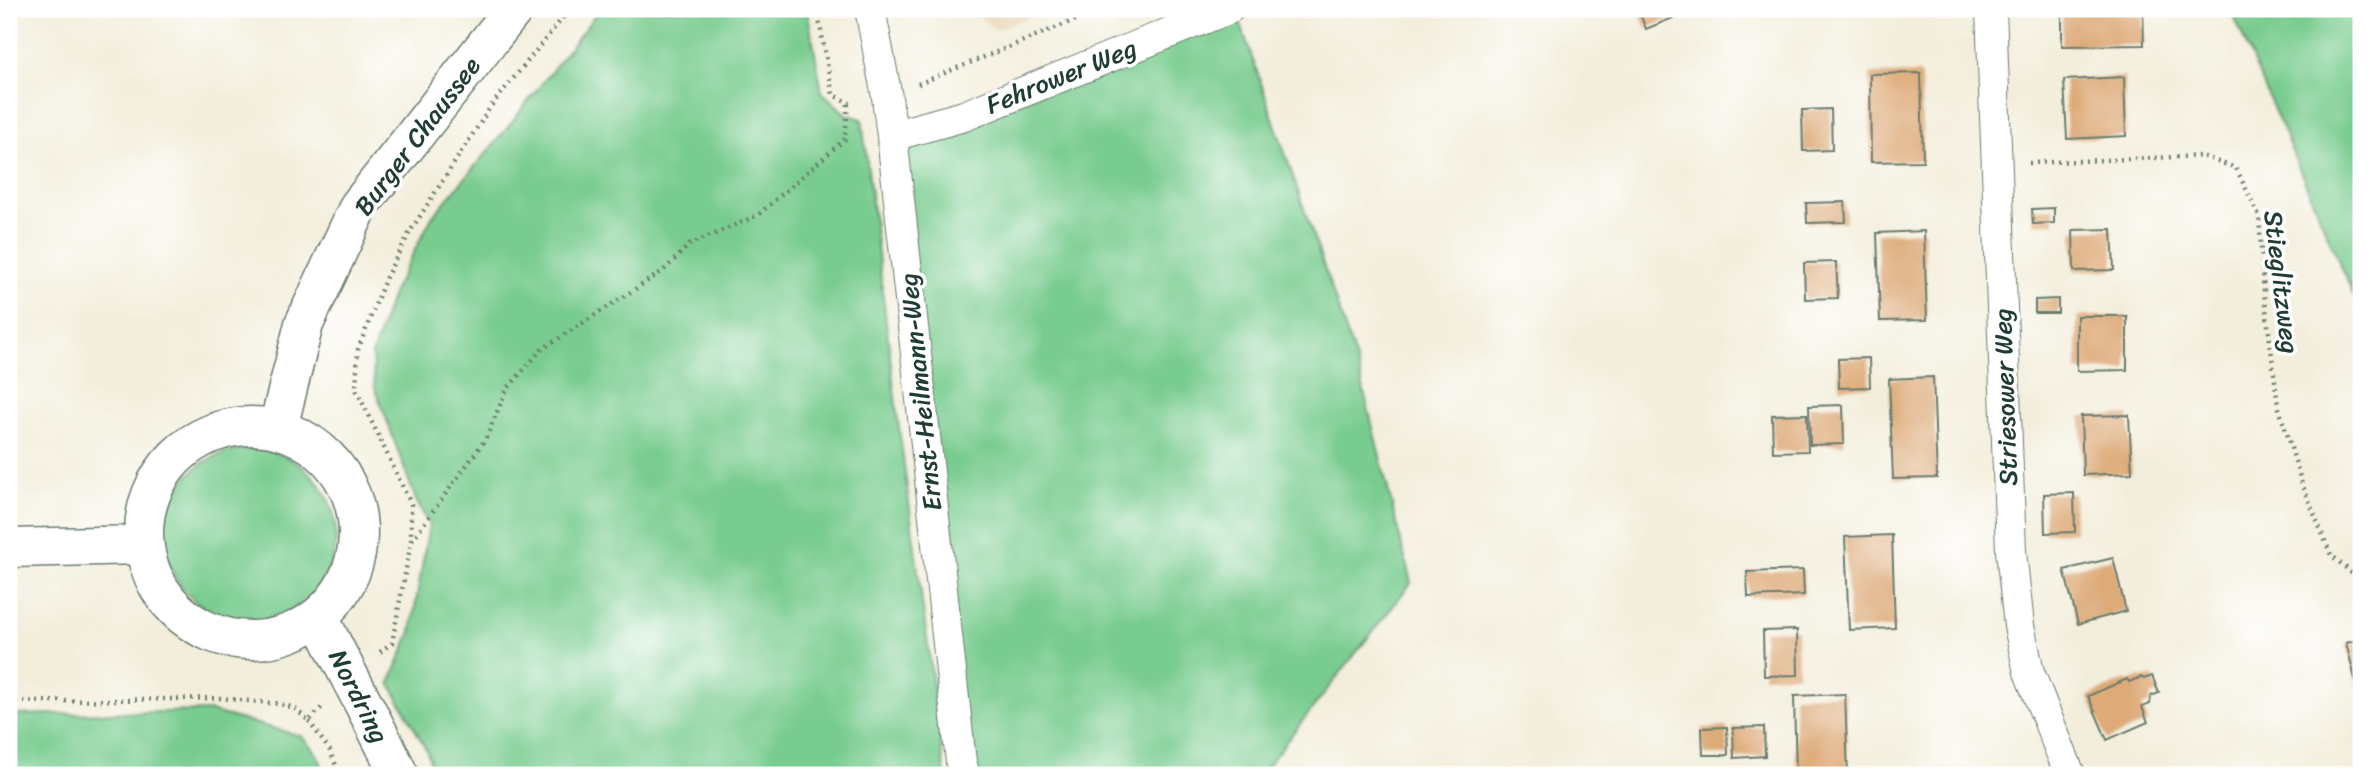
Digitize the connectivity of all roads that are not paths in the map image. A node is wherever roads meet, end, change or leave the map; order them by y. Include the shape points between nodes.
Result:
1 (514, 9) edge
2 (870, 9) edge
3 (1228, 9) edge
4 (1991, 9) edge
5 (892, 136) junction
6 (278, 428) junction
7 (144, 545) junction
8 (9, 548) edge
9 (319, 617) junction
10 (399, 775) edge
11 (965, 775) edge
12 (2070, 775) edge

1 - 6 main road, Burger Chaussee via 359,206 304,324
2 - 5 street, Ernst-Heilmann-Weg
3 - 5 street, Fehrower Weg via 964,116
4 - 12 street, Striesower Weg via 2011,551 2029,673
5 - 11 street, Ernst-Heilmann-Weg
6 - 7 main road via 240,425 213,432 185,448 163,471 148,501
6 - 9 main road via 321,450 336,466 358,518 359,542 352,571 340,595
7 - 8 main road
7 - 9 main road via 166,599 185,618 212,634 260,641 300,629
9 - 10 main road, Nordring

